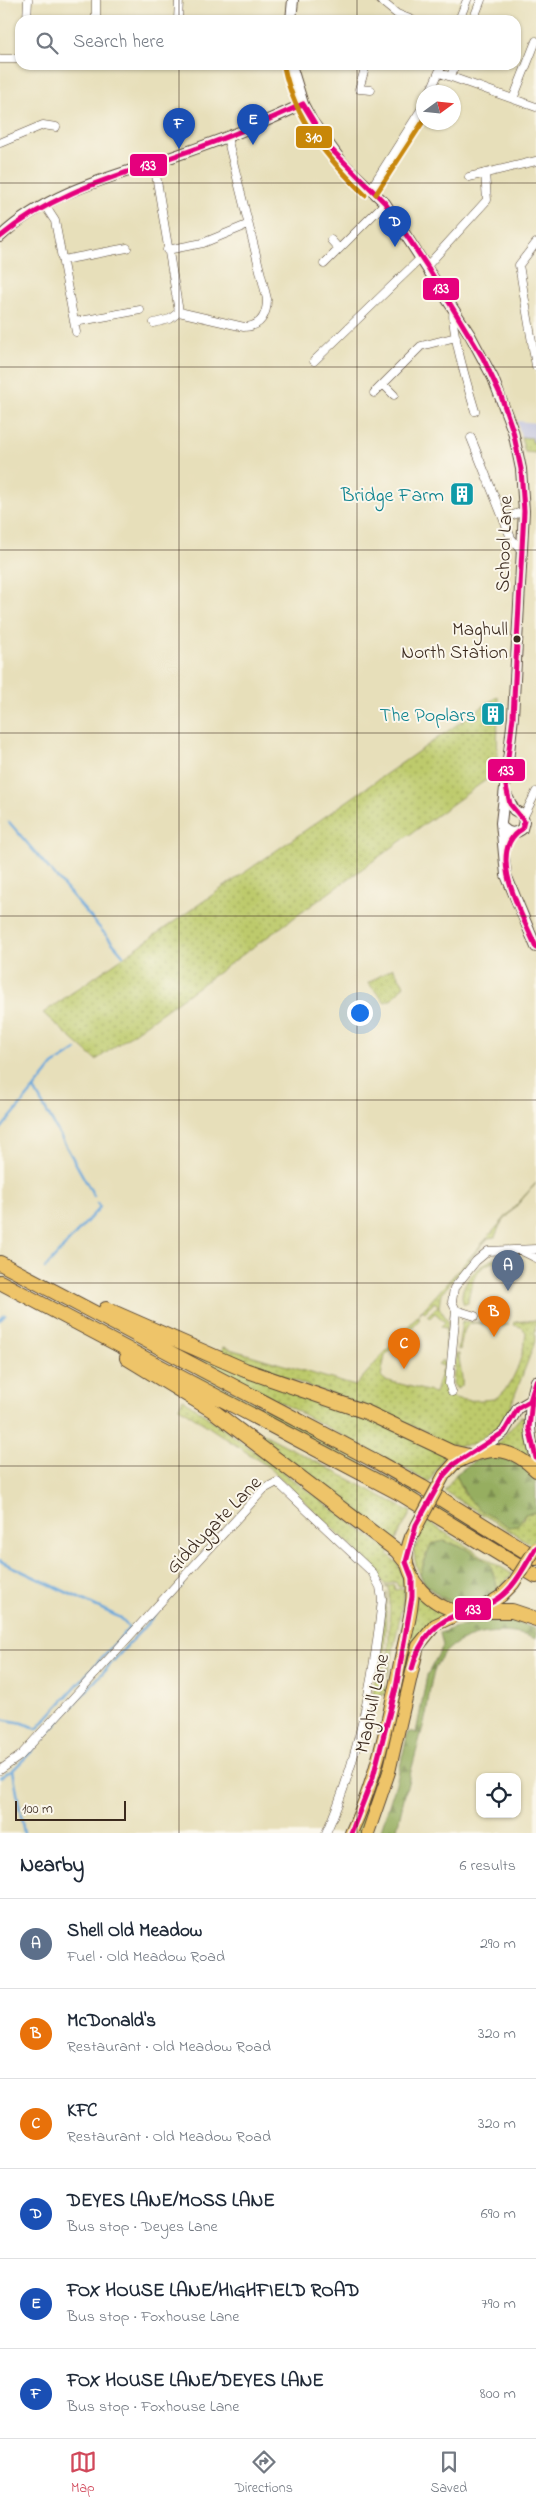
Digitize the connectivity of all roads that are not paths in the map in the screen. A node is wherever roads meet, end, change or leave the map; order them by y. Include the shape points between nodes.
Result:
1 (28, 0) edge
2 (96, 0) edge
3 (179, 0) edge
4 (293, 0) edge
5 (380, 0) edge
6 (468, 0) edge
7 (481, 0) edge
8 (27, 15) edge
9 (96, 15) edge
10 (178, 15) edge
11 (292, 15) edge
12 (393, 15) edge
13 (461, 15) edge
14 (475, 15) edge
15 (536, 41) edge
16 (0, 59) edge
17 (15, 59) edge
18 (293, 70) edge
19 (365, 70) edge
20 (441, 70) edge
21 (442, 70) edge
22 (453, 70) edge
23 (451, 76) junction
24 (433, 85) edge
25 (371, 90) dead end
26 (513, 99) junction
27 (303, 104) junction
28 (536, 107) edge
29 (416, 118) edge
30 (56, 127) dead end
31 (227, 137) junction
32 (0, 143) edge
33 (536, 161) edge
34 (154, 163) junction
35 (486, 174) junction
36 (469, 177) dead end
37 (370, 190) junction
38 (385, 203) junction
39 (44, 204) junction
40 (247, 225) junction
41 (1, 235) edge
42 (115, 240) dead end
43 (331, 240) dead end
44 (536, 243) edge
45 (127, 248) dead end
46 (339, 249) junction
47 (116, 250) junction
48 (167, 250) junction
49 (63, 260) junction
50 (424, 262) junction
51 (324, 264) dead end
52 (140, 310) dead end
53 (454, 310) junction
54 (179, 312) junction
55 (130, 313) junction
56 (75, 322) junction
57 (132, 323) dead end
58 (154, 323) dead end
59 (76, 332) dead end
60 (456, 337) junction
61 (314, 361) dead end
62 (536, 366) edge
63 (383, 384) junction
64 (374, 393) dead end
65 (394, 395) dead end
66 (475, 412) dead end
67 (471, 438) dead end
68 (524, 511) junction
69 (505, 518) junction
70 (522, 551) junction
71 (505, 792) junction
72 (535, 796) edge
73 (518, 813) junction
74 (502, 816) junction
75 (503, 828) junction
76 (515, 833) junction
77 (505, 858) junction
78 (536, 947) edge
79 (536, 1249) edge
80 (522, 1251) junction
81 (536, 1258) edge
82 (0, 1262) edge
83 (0, 1282) edge
84 (31, 1298) junction
85 (456, 1310) junction
86 (475, 1316) dead end
87 (536, 1381) edge
88 (452, 1392) dead end
89 (530, 1401) junction
90 (473, 1454) junction
91 (536, 1458) edge
92 (536, 1471) edge
93 (536, 1548) edge
94 (536, 1558) edge
95 (406, 1562) junction
96 (536, 1576) edge
97 (412, 1578) junction
98 (468, 1611) junction
99 (536, 1619) edge
100 (0, 1770) edge
101 (326, 1833) edge
102 (351, 1833) edge
103 (368, 1833) edge

1 - 8 street
2 - 9 street
3 - 10 street
4 - 11 street
5 - 12 street
6 - 13 street
7 - 14 street
15 - 26 street
16 - 17 street
18 - 27 street, School Lane
19 - 25 street via 359,89
20 - 24 street
21 - 23 street
22 - 23 street
23 - 26 street
26 - 28 street
27 - 31 street
27 - 37 street, School Lane via 330,148
29 - 37 street
30 - 32 street via 43,125
31 - 34 street
31 - 40 street
33 - 35 street
34 - 39 street via 73,190
34 - 48 street
35 - 36 street
35 - 50 street via 487,200
37 - 38 street, School Lane
38 - 46 street
38 - 50 street, School Lane
39 - 41 street
39 - 49 street via 55,221
40 - 48 street via 203,243
40 - 54 street via 267,299 260,322 244,327
42 - 47 street
43 - 46 street
44 - 62 street via 519,265
45 - 47 street
46 - 51 street
47 - 49 street
48 - 54 street
49 - 56 street
50 - 53 street, School Lane
50 - 61 street
52 - 55 street
53 - 60 street
53 - 68 street, School Lane via 483,358 507,411 518,453
54 - 58 street via 170,319
55 - 56 street
55 - 57 street
56 - 59 street
60 - 63 street via 420,346
60 - 66 street
63 - 64 street
63 - 65 street
67 - 69 street
68 - 69 street
68 - 70 street, School Lane
69 - 70 street via 511,538
70 - 71 street, School Lane
71 - 73 street
71 - 74 street, School Lane
72 - 73 street
73 - 74 street via 508,811
73 - 76 street via 522,829
74 - 75 street, School Lane
75 - 76 street
75 - 77 street, School Lane
76 - 77 street
77 - 78 street, School Lane via 510,885
79 - 80 street
80 - 81 street
80 - 85 street via 498,1250 483,1254 454,1288 452,1302
82 - 90 highway via 236,1367 366,1412 451,1452
82 - 94 highway via 422,1486
83 - 84 highway
84 - 95 highway via 74,1328 212,1410 397,1551
84 - 96 highway via 401,1494
85 - 86 street
85 - 88 street via 449,1384
87 - 89 street
89 - 90 street via 518,1408 504,1432
89 - 91 street via 529,1435
90 - 92 main road via 495,1450 514,1454
90 - 95 main road, bridge via 454,1464 444,1476 411,1537
93 - 98 main road, Maghull Lane, bridge via 513,1584 501,1596
95 - 97 main road
97 - 98 main road via 432,1599 445,1606
97 - 102 main road, Maghull Lane via 411,1608 383,1745 367,1798
98 - 99 highway via 519,1612
98 - 103 main road, Maghull Lane via 435,1625 418,1646 390,1772
100 - 101 street, Giddygate Lane via 20,1756 264,1489 277,1482 368,1567 380,1587 382,1599 359,1736 350,1773

